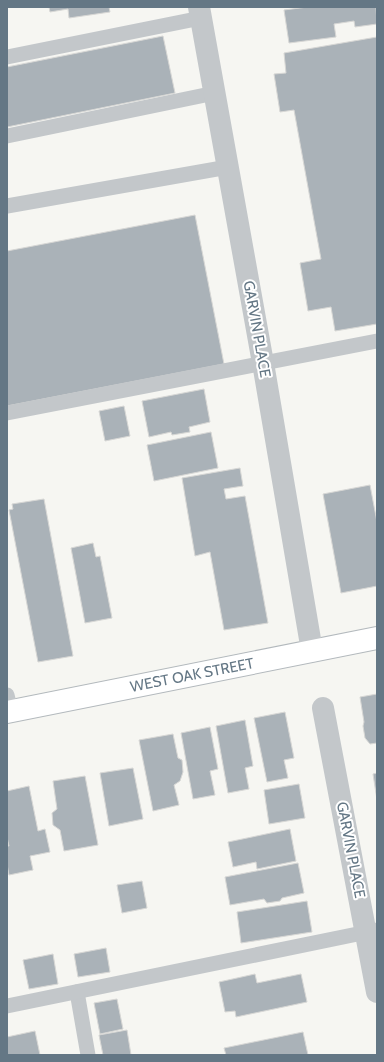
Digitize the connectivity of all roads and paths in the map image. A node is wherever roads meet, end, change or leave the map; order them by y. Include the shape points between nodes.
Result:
1 (200, 13) edge
2 (7, 57) edge
3 (215, 93) junction
4 (7, 136) edge
5 (228, 167) junction
6 (7, 206) edge
7 (377, 341) edge
8 (263, 363) junction
9 (7, 414) edge
10 (377, 638) edge
11 (312, 651) junction
12 (8, 706) edge
13 (323, 708) dead end
14 (372, 930) edge
15 (77, 992) junction
16 (377, 992) edge
17 (7, 1006) edge
18 (88, 1055) edge

1 - 2 lane
1 - 3 street, GARVIN PLACE
3 - 4 lane
3 - 5 street, GARVIN PLACE
5 - 6 lane
5 - 8 street, GARVIN PLACE
7 - 8 lane
8 - 9 lane
8 - 11 street, GARVIN PLACE
10 - 11 main road, WEST OAK STREET
11 - 12 main road, WEST OAK STREET
13 - 14 street, GARVIN PLACE
14 - 15 lane
14 - 16 street, GARVIN PLACE
15 - 17 lane
15 - 18 lane

